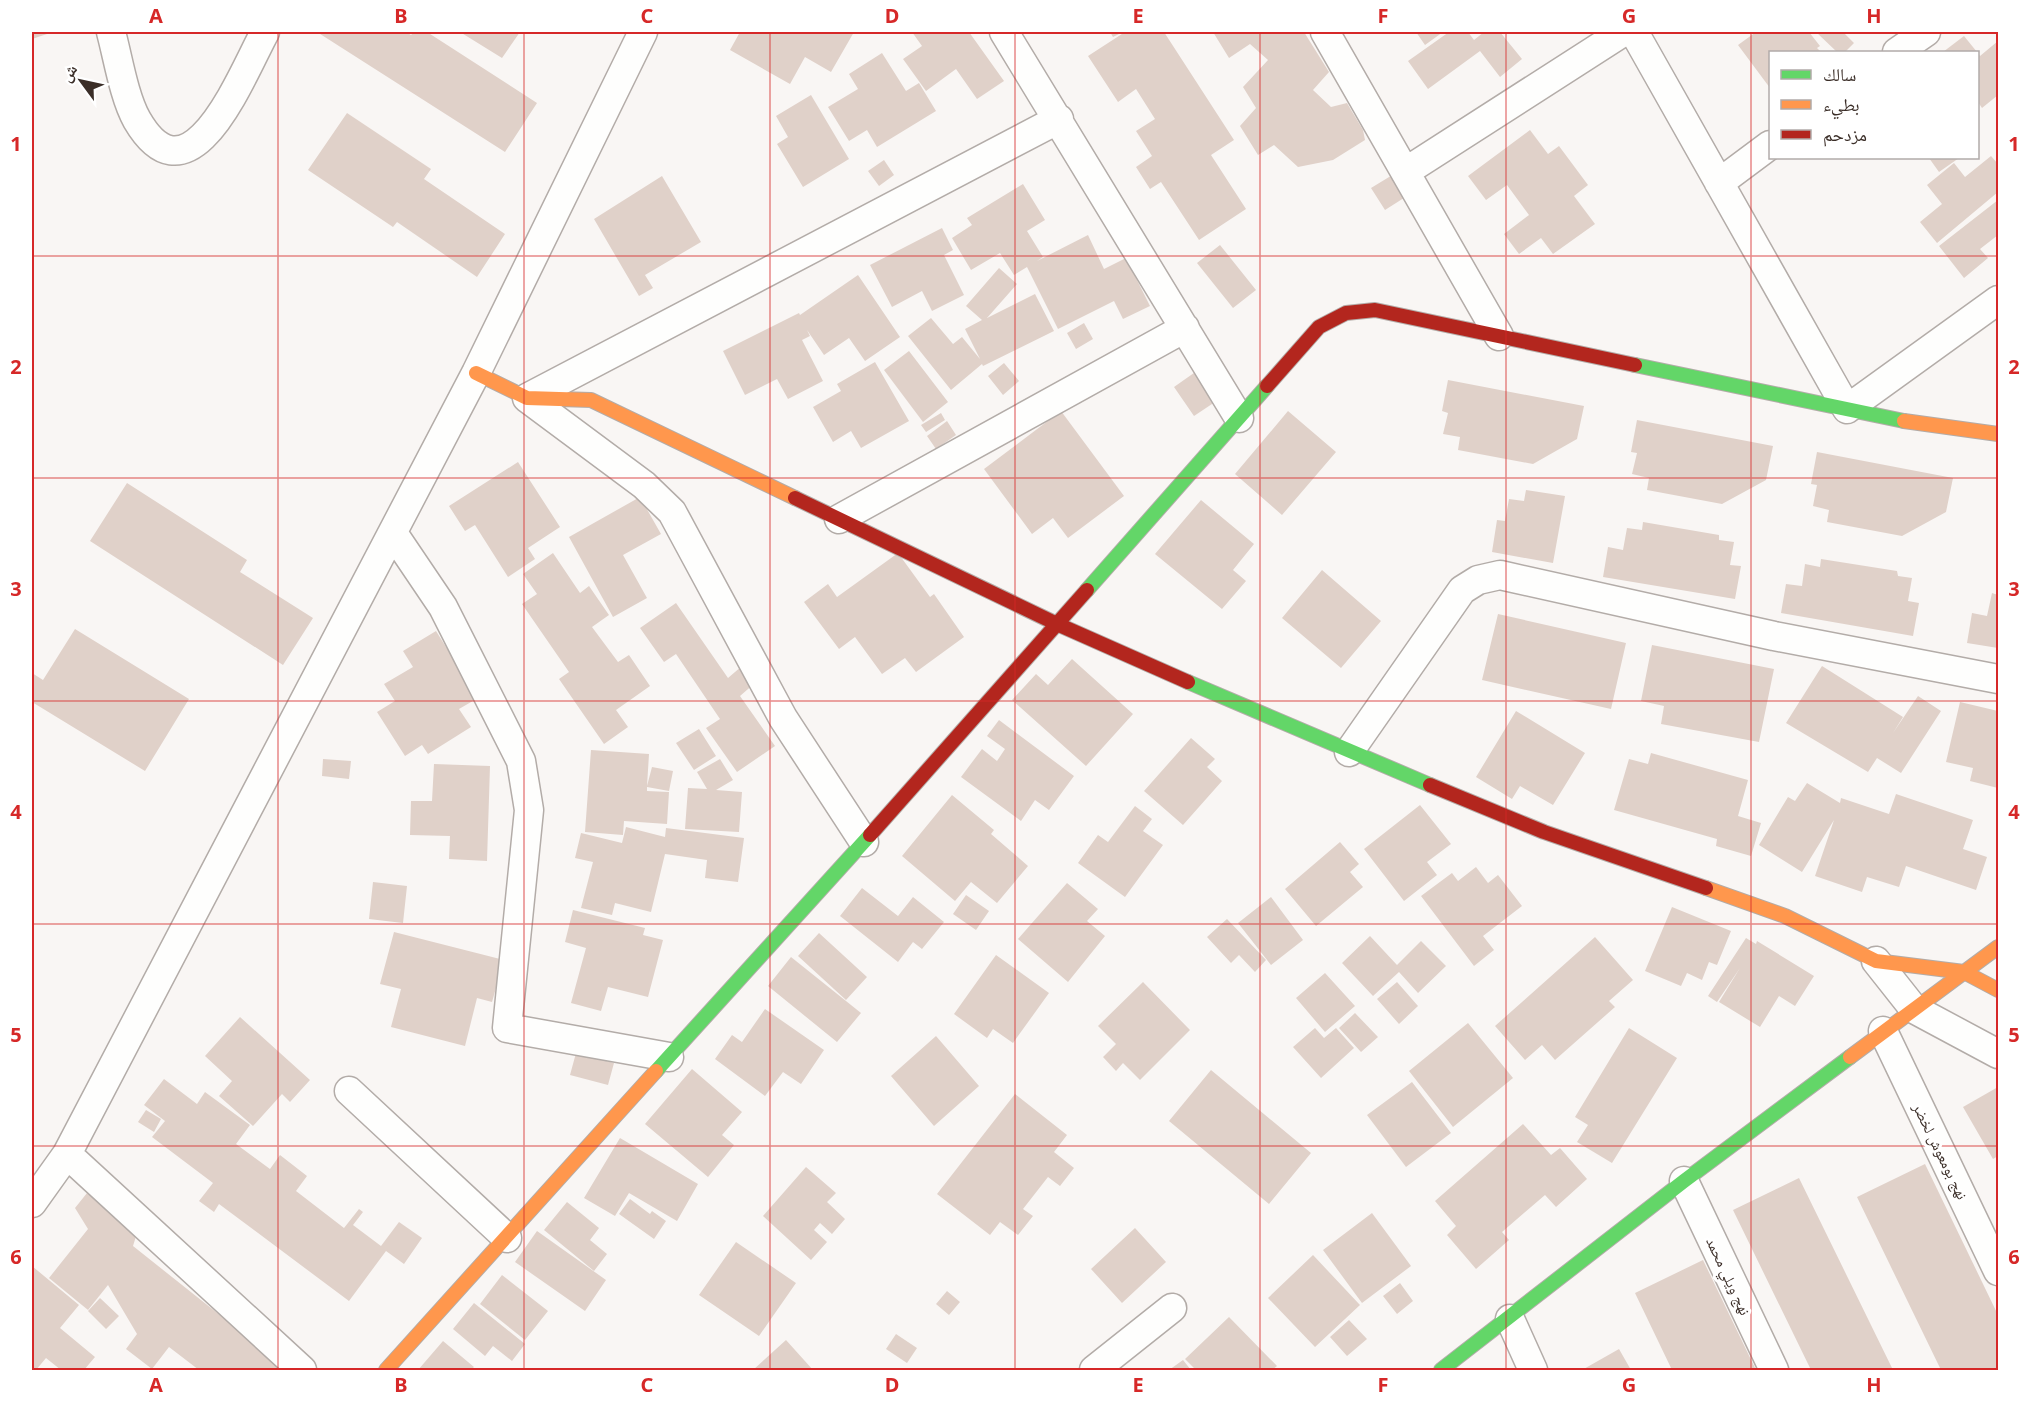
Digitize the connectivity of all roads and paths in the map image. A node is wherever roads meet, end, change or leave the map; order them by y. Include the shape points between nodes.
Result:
1 (111, 32) edge
2 (265, 32) edge
3 (643, 32) edge
4 (1004, 32) edge
5 (1325, 32) edge
6 (1623, 32) edge
7 (1634, 32) edge
8 (1926, 32) edge
9 (1898, 51) edge
10 (1059, 119) junction
11 (1769, 147) edge
12 (1405, 172) junction
13 (1719, 183) junction
14 (1998, 300) edge
15 (1185, 328) junction
16 (1499, 336) junction
17 (476, 374) junction
18 (527, 398) junction
19 (1847, 409) junction
20 (1239, 418) junction
21 (1998, 434) edge
22 (839, 519) junction
23 (393, 533) junction
24 (1057, 624) junction
25 (1998, 679) edge
26 (1348, 752) junction
27 (864, 842) junction
28 (1998, 947) edge
29 (1876, 961) junction
30 (1964, 972) junction
31 (1998, 990) edge
32 (1914, 1009) junction
33 (1883, 1031) junction
34 (1998, 1054) edge
35 (669, 1057) junction
36 (349, 1091) dead end
37 (67, 1154) junction
38 (1684, 1181) junction
39 (32, 1203) edge
40 (507, 1238) junction
41 (1998, 1271) edge
42 (1172, 1308) dead end
43 (1510, 1319) junction
44 (303, 1371) edge
45 (387, 1371) edge
46 (1094, 1371) edge
47 (1441, 1371) edge
48 (1533, 1371) edge
49 (1774, 1371) edge

1 - 2 street via 136,118 155,144 168,151 183,152 203,137 222,112
3 - 17 street
4 - 10 street
5 - 12 street
6 - 12 street
7 - 13 street
8 - 9 street
10 - 15 street
10 - 18 street
11 - 13 street
12 - 16 street
13 - 19 street
14 - 19 street
15 - 20 street
15 - 22 street
16 - 19 street
16 - 20 street via 1375,310 1346,313 1319,327
17 - 18 street
17 - 23 street
18 - 22 street via 591,400
18 - 27 street via 644,485 672,512 783,718
19 - 21 street via 1917,424
20 - 24 street
22 - 24 street
23 - 35 street via 443,607 521,761 529,810 507,1028
23 - 37 street
24 - 26 street
24 - 27 street
25 - 26 street via 1774,636 1500,575 1478,580 1462,590
26 - 29 street via 1544,832 1785,916
27 - 35 street
28 - 30 street
29 - 30 street
29 - 32 street
30 - 31 street
30 - 32 street
32 - 33 street
32 - 34 street
33 - 38 street
33 - 41 street, نهج بومعوش لخضر
35 - 40 street
36 - 40 street
37 - 39 street
37 - 44 street
38 - 43 street
38 - 49 street, نهج ويلي محمد
40 - 45 street
42 - 46 street
43 - 47 street
43 - 48 street

